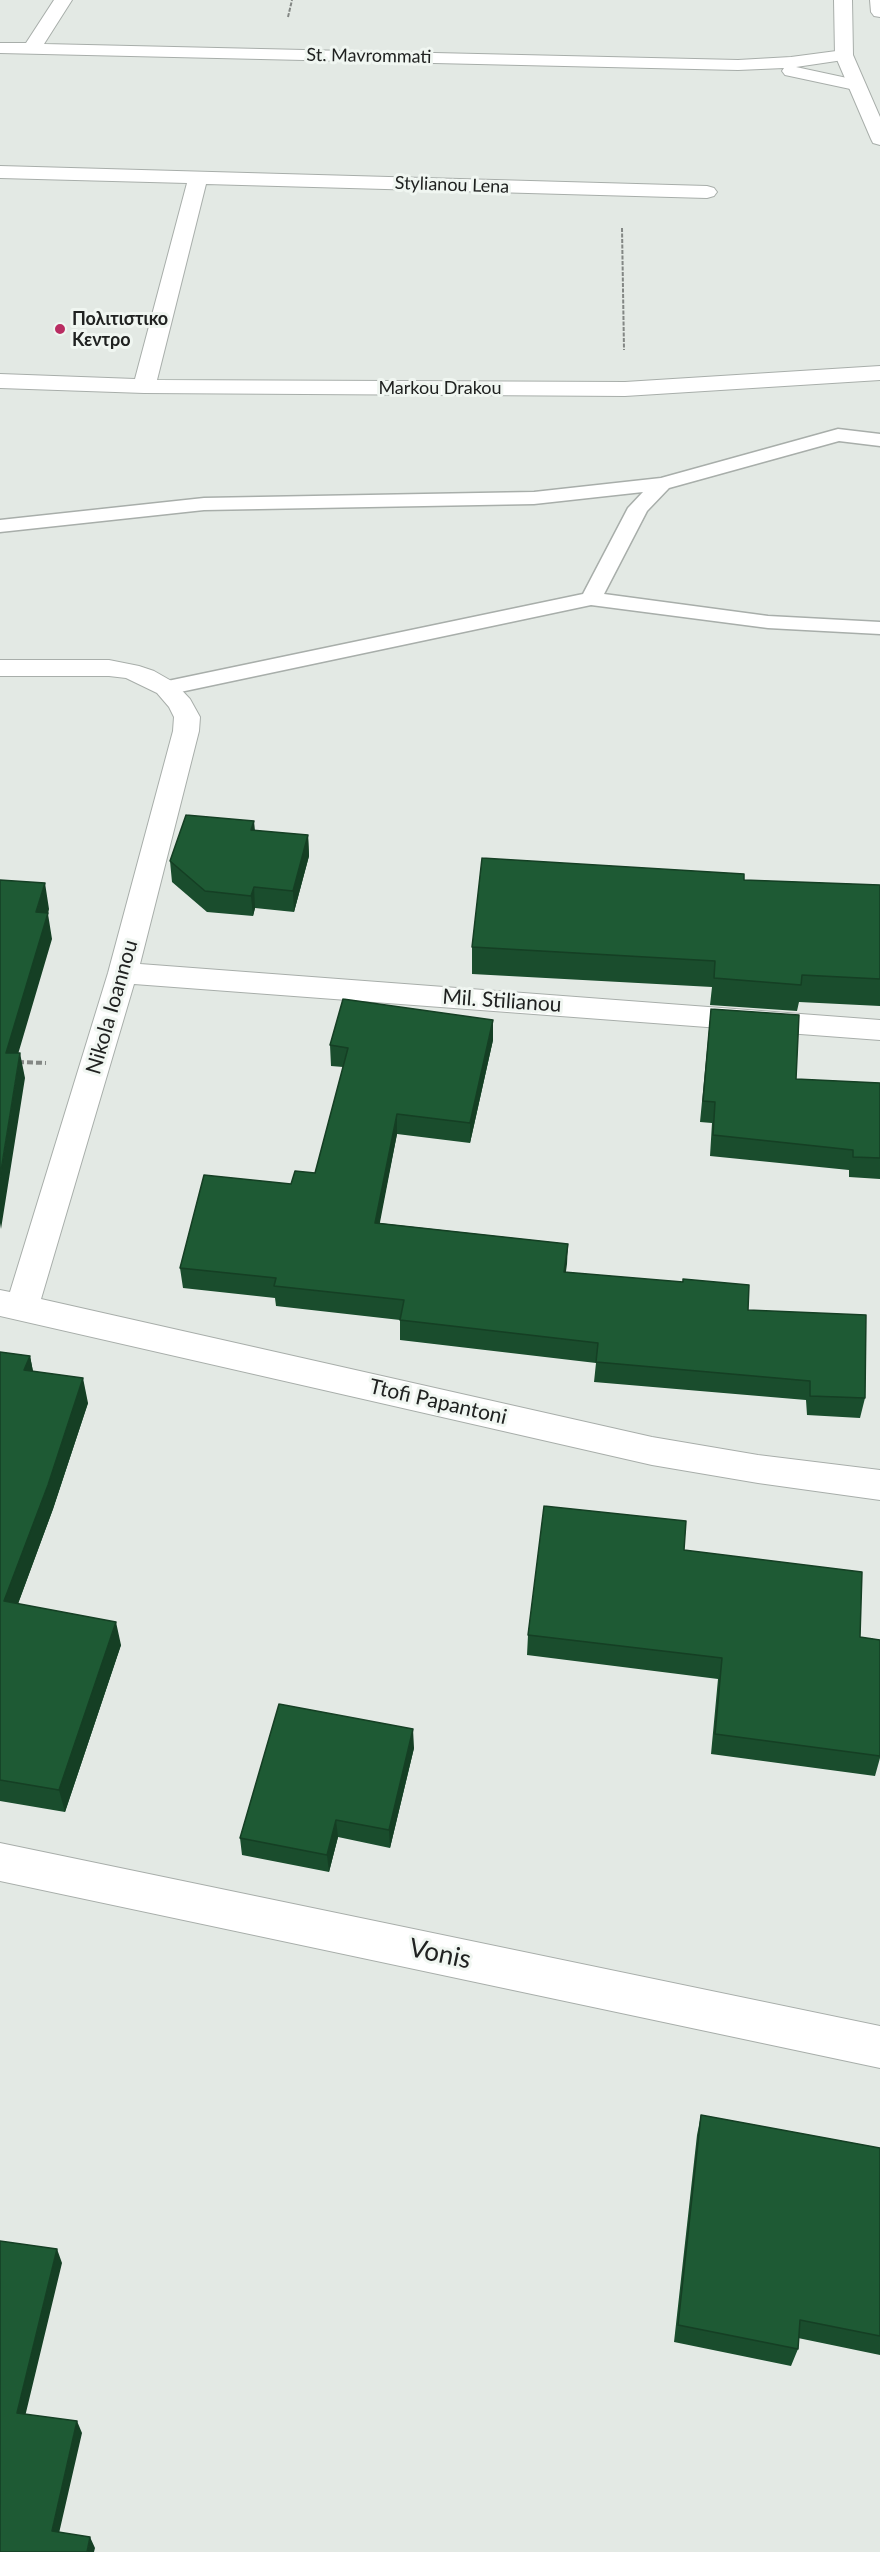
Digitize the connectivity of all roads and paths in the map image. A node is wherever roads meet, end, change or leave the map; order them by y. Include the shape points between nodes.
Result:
1 (63, 0) edge
2 (843, 0) edge
3 (879, 0) edge
4 (880, 12) edge
5 (0, 48) edge
6 (32, 48) junction
7 (844, 55) junction
8 (738, 65) junction
9 (855, 85) junction
10 (880, 140) edge
11 (0, 172) edge
12 (198, 178) junction
13 (621, 190) junction
14 (706, 192) dead end
15 (880, 373) edge
16 (0, 381) edge
17 (144, 386) junction
18 (625, 389) junction
19 (880, 440) edge
20 (662, 484) junction
21 (0, 526) edge
22 (591, 599) junction
23 (880, 628) edge
24 (0, 668) edge
25 (173, 696) junction
26 (123, 973) junction
27 (880, 1030) edge
28 (11, 1305) edge
29 (880, 1485) edge
30 (0, 1862) edge
31 (880, 2047) edge

1 - 6 street
2 - 7 street
3 - 4 street
5 - 6 street, St. Mavrommati
6 - 8 street, St. Mavrommati
7 - 8 street, St. Mavrommati
7 - 9 street
8 - 9 street, St. Mavrommati
9 - 10 street
11 - 12 street, Stylianou Lena
12 - 13 street, Stylianou Lena
12 - 17 street
13 - 14 street, Stylianou Lena
13 - 18 path
15 - 18 street, Markou Drakou
16 - 17 street, Markou Drakou
17 - 18 street, Markou Drakou
19 - 20 lane via 838,435
20 - 21 lane via 534,498 204,504
20 - 22 lane via 638,508
22 - 23 lane via 768,622
22 - 25 lane
24 - 25 street via 109,668 145,676
25 - 26 street, Nikola Ioannou via 186,717 186,731
26 - 27 street, Mil. Stilianou
26 - 28 street, Nikola Ioannou
28 - 29 street, Ttofi Papantoni via 652,1451
30 - 31 street, Vonis

